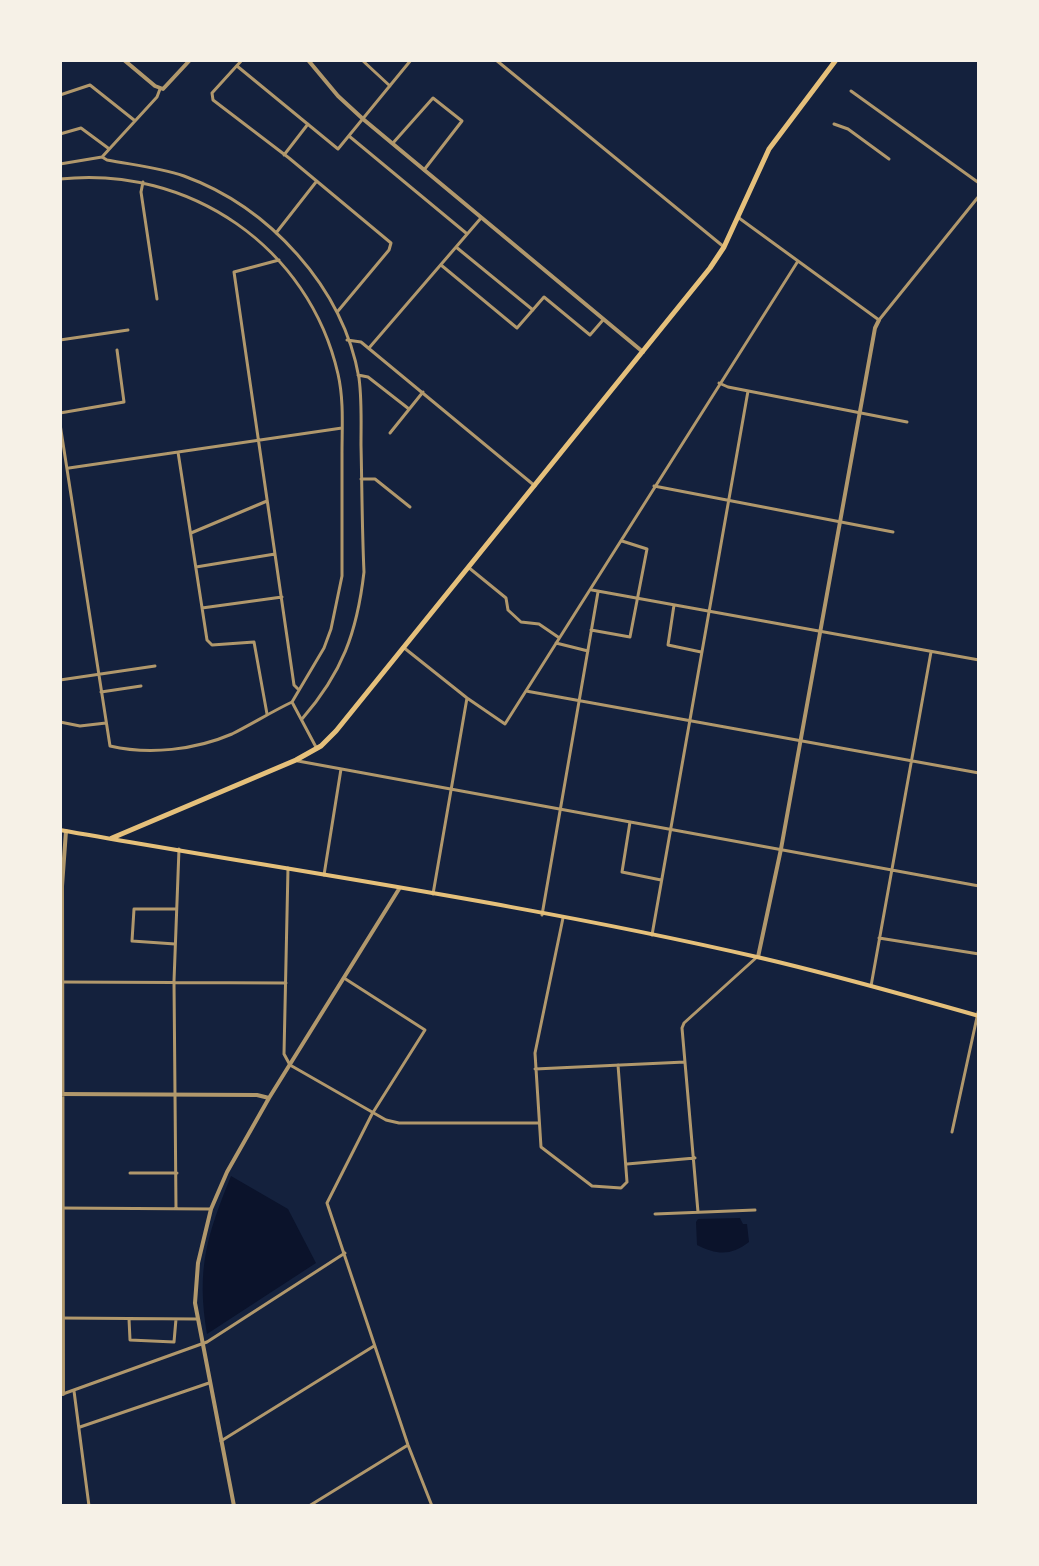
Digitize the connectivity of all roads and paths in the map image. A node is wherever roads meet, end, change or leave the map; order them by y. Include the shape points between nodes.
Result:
1 (124, 60) edge
2 (190, 60) edge
3 (242, 60) edge
4 (308, 60) edge
5 (362, 60) edge
6 (411, 60) edge
7 (496, 60) edge
8 (836, 60) edge
9 (237, 66) junction
10 (390, 86) junction
11 (160, 89) junction
12 (851, 91) dead end
13 (60, 95) edge
14 (363, 119) junction
15 (134, 120) junction
16 (308, 124) junction
17 (834, 124) dead end
18 (60, 134) edge
19 (349, 136) junction
20 (392, 144) junction
21 (109, 149) junction
22 (284, 155) junction
23 (102, 157) junction
24 (889, 159) dead end
25 (60, 164) edge
26 (424, 170) junction
27 (60, 179) edge
28 (143, 182) junction
29 (316, 182) junction
30 (979, 183) edge
31 (979, 196) edge
32 (737, 217) junction
33 (481, 218) junction
34 (276, 233) junction
35 (468, 234) junction
36 (456, 247) junction
37 (724, 247) junction
38 (279, 260) junction
39 (798, 261) junction
40 (441, 265) junction
41 (157, 299) dead end
42 (533, 310) junction
43 (336, 312) junction
44 (603, 320) junction
45 (879, 320) junction
46 (128, 330) dead end
47 (60, 340) edge
48 (347, 340) junction
49 (368, 348) junction
50 (117, 350) dead end
51 (643, 352) junction
52 (358, 375) junction
53 (719, 383) junction
54 (748, 391) junction
55 (423, 392) junction
56 (409, 409) junction
57 (860, 412) junction
58 (60, 413) edge
59 (907, 422) dead end
60 (60, 424) edge
61 (342, 428) junction
62 (390, 433) dead end
63 (61, 438) edge
64 (259, 439) junction
65 (178, 452) junction
66 (67, 468) junction
67 (361, 479) junction
68 (535, 486) junction
69 (654, 486) junction
70 (729, 500) junction
71 (267, 501) junction
72 (410, 507) dead end
73 (840, 522) junction
74 (893, 532) dead end
75 (191, 533) junction
76 (621, 541) junction
77 (276, 554) junction
78 (196, 567) junction
79 (468, 567) junction
80 (592, 590) junction
81 (598, 592) junction
82 (282, 597) junction
83 (639, 599) junction
84 (674, 605) junction
85 (202, 608) junction
86 (708, 610) junction
87 (591, 630) junction
88 (820, 631) junction
89 (559, 638) junction
90 (556, 643) junction
91 (403, 647) junction
92 (588, 651) junction
93 (701, 652) junction
94 (931, 652) junction
95 (979, 660) edge
96 (155, 666) dead end
97 (98, 674) junction
98 (60, 680) edge
99 (141, 686) dead end
100 (299, 690) junction
101 (526, 691) junction
102 (101, 692) junction
103 (467, 698) junction
104 (292, 702) junction
105 (579, 702) junction
106 (267, 714) junction
107 (301, 720) junction
108 (689, 721) junction
109 (60, 722) edge
110 (106, 723) junction
111 (800, 741) junction
112 (317, 749) junction
113 (296, 760) junction
114 (911, 761) junction
115 (341, 769) junction
116 (979, 773) edge
117 (451, 789) junction
118 (560, 809) junction
119 (630, 822) junction
120 (670, 829) junction
121 (63, 831) edge
122 (112, 838) junction
123 (179, 849) junction
124 (781, 849) junction
125 (288, 868) junction
126 (892, 870) junction
127 (324, 875) junction
128 (661, 880) junction
129 (979, 886) edge
130 (399, 889) junction
131 (433, 894) junction
132 (175, 909) junction
133 (542, 915) junction
134 (563, 918) junction
135 (652, 935) junction
136 (879, 938) junction
137 (175, 944) junction
138 (979, 954) edge
139 (758, 957) junction
140 (344, 978) junction
141 (174, 981) junction
142 (61, 982) edge
143 (286, 983) junction
144 (871, 986) junction
145 (979, 1008) edge
146 (978, 1016) edge
147 (685, 1062) junction
148 (290, 1065) junction
149 (618, 1065) junction
150 (535, 1069) junction
151 (61, 1094) edge
152 (176, 1096) junction
153 (269, 1098) junction
154 (372, 1114) junction
155 (539, 1123) junction
156 (952, 1132) dead end
157 (695, 1158) junction
158 (627, 1164) junction
159 (130, 1173) dead end
160 (177, 1173) junction
161 (62, 1208) edge
162 (176, 1208) junction
163 (211, 1209) junction
164 (755, 1210) dead end
165 (698, 1212) junction
166 (655, 1214) dead end
167 (345, 1253) junction
168 (61, 1318) edge
169 (129, 1318) junction
170 (176, 1319) junction
171 (197, 1319) junction
172 (201, 1344) junction
173 (375, 1346) junction
174 (209, 1383) junction
175 (74, 1389) junction
176 (61, 1395) edge
177 (80, 1427) junction
178 (221, 1441) junction
179 (408, 1445) junction
180 (89, 1506) edge
181 (234, 1506) edge
182 (309, 1506) edge
183 (432, 1506) edge

1 - 11 street
2 - 11 street
3 - 9 street
4 - 14 street
5 - 10 street
6 - 10 street
7 - 37 street
8 - 32 main road via 769,149
9 - 16 street
9 - 22 street via 212,93 213,100
10 - 14 street
11 - 15 street
12 - 30 street
13 - 15 street via 90,85
14 - 19 street
14 - 20 street
15 - 21 street
16 - 19 street via 338,149
16 - 22 street
17 - 24 street
18 - 21 street via 81,128
19 - 35 street
20 - 26 street
20 - 26 street via 436,99 462,121
21 - 23 street
22 - 29 street
23 - 25 street
23 - 34 street via 170,171 203,184
26 - 33 street
27 - 28 street
28 - 38 street via 212,208
28 - 41 street
29 - 34 street
29 - 43 street via 391,245
31 - 45 street
32 - 37 main road
32 - 39 street
33 - 35 street
33 - 44 street
34 - 43 street via 311,271
35 - 36 street
36 - 40 street
36 - 42 street
37 - 51 main road
38 - 61 street via 326,337 339,376
38 - 64 street via 234,272
39 - 45 street
39 - 53 street
40 - 42 street via 517,328
40 - 49 street
42 - 44 street via 544,297 590,335
43 - 48 street
44 - 51 street
45 - 57 street
46 - 47 street
48 - 49 street
48 - 52 street
49 - 55 street
50 - 58 street via 124,402
51 - 68 main road
52 - 56 street
52 - 67 street
53 - 54 street
53 - 69 street
54 - 57 street
54 - 70 street
55 - 56 street
55 - 68 street
56 - 62 street
57 - 59 street
57 - 73 street
60 - 63 street
61 - 64 street
61 - 100 street via 339,596 324,648
63 - 66 street
64 - 65 street
64 - 71 street
65 - 66 street
65 - 75 street
66 - 97 street
67 - 72 street via 375,479
67 - 107 street via 364,572 359,608 343,661
68 - 79 main road
69 - 70 street
69 - 76 street
70 - 73 street
70 - 86 street
71 - 75 street
71 - 77 street
73 - 74 street
73 - 88 street
75 - 78 street
76 - 80 street
76 - 83 street via 647,549
77 - 78 street
77 - 82 street
78 - 85 street
79 - 89 street via 506,598 508,610 521,622 539,624
79 - 91 main road
80 - 81 street
80 - 89 street
81 - 83 street
81 - 87 street
82 - 85 street
82 - 100 street via 294,685
83 - 84 street
83 - 87 street via 630,637
84 - 86 street
84 - 93 street via 668,645
85 - 106 street via 209,644 254,642
86 - 88 street
86 - 93 street
87 - 92 street
88 - 94 street
88 - 111 street
89 - 90 street
90 - 92 street
90 - 101 street
91 - 103 street
91 - 112 main road
92 - 105 street
93 - 108 street
94 - 95 street
94 - 114 street
96 - 97 street
97 - 98 street
97 - 102 street
99 - 102 street
100 - 104 street
101 - 103 street via 505,724
101 - 105 street
102 - 110 street
103 - 117 street
104 - 106 street
104 - 107 street
105 - 108 street
105 - 118 street
106 - 110 street via 229,735 175,749 113,747
107 - 112 street
108 - 111 street
108 - 120 street
109 - 110 street
111 - 114 street
111 - 124 street
112 - 113 main road
113 - 115 street
113 - 122 main road
114 - 116 street
114 - 126 street
115 - 117 street
115 - 127 street
117 - 118 street
117 - 131 street
118 - 119 street
118 - 133 street
119 - 120 street
119 - 128 street via 622,872
120 - 124 street
120 - 128 street
121 - 122 main road
121 - 142 street
122 - 123 main road
123 - 125 main road
123 - 132 street
124 - 126 street
124 - 139 street
125 - 127 main road
125 - 143 street
126 - 129 street
126 - 136 street
127 - 130 main road
128 - 135 street
130 - 131 main road
130 - 140 street
131 - 133 main road
132 - 137 street
132 - 137 street via 134,909 132,941
133 - 134 main road
134 - 135 main road
134 - 150 street
135 - 139 main road
136 - 138 street
136 - 144 street
137 - 141 street
139 - 144 main road
139 - 147 street via 684,1023
140 - 148 street
140 - 154 street via 425,1030
141 - 142 street
141 - 143 street
141 - 152 street
142 - 151 street
143 - 148 street via 284,1054
144 - 146 main road
145 - 146 street
146 - 156 street
147 - 149 street
147 - 157 street
148 - 153 street
148 - 154 street
149 - 150 street
149 - 158 street
150 - 155 street
151 - 152 street
151 - 161 street
152 - 153 street
152 - 160 street
153 - 163 street
154 - 155 street via 399,1123
154 - 167 street via 328,1197
155 - 158 street via 541,1147 592,1186 621,1188 627,1182
157 - 158 street
157 - 165 street
159 - 160 street
160 - 162 street
161 - 162 street
161 - 168 street
162 - 163 street
163 - 171 street via 196,1274
164 - 165 street
165 - 166 street
167 - 172 street
167 - 173 street
168 - 169 street
168 - 176 street
169 - 170 street
169 - 170 street via 130,1340 174,1342
170 - 171 street
171 - 172 street
172 - 174 street
172 - 175 street
173 - 178 street
173 - 179 street
174 - 177 street
174 - 178 street
175 - 176 street
175 - 177 street
177 - 180 street
178 - 181 street
179 - 182 street
179 - 183 street

